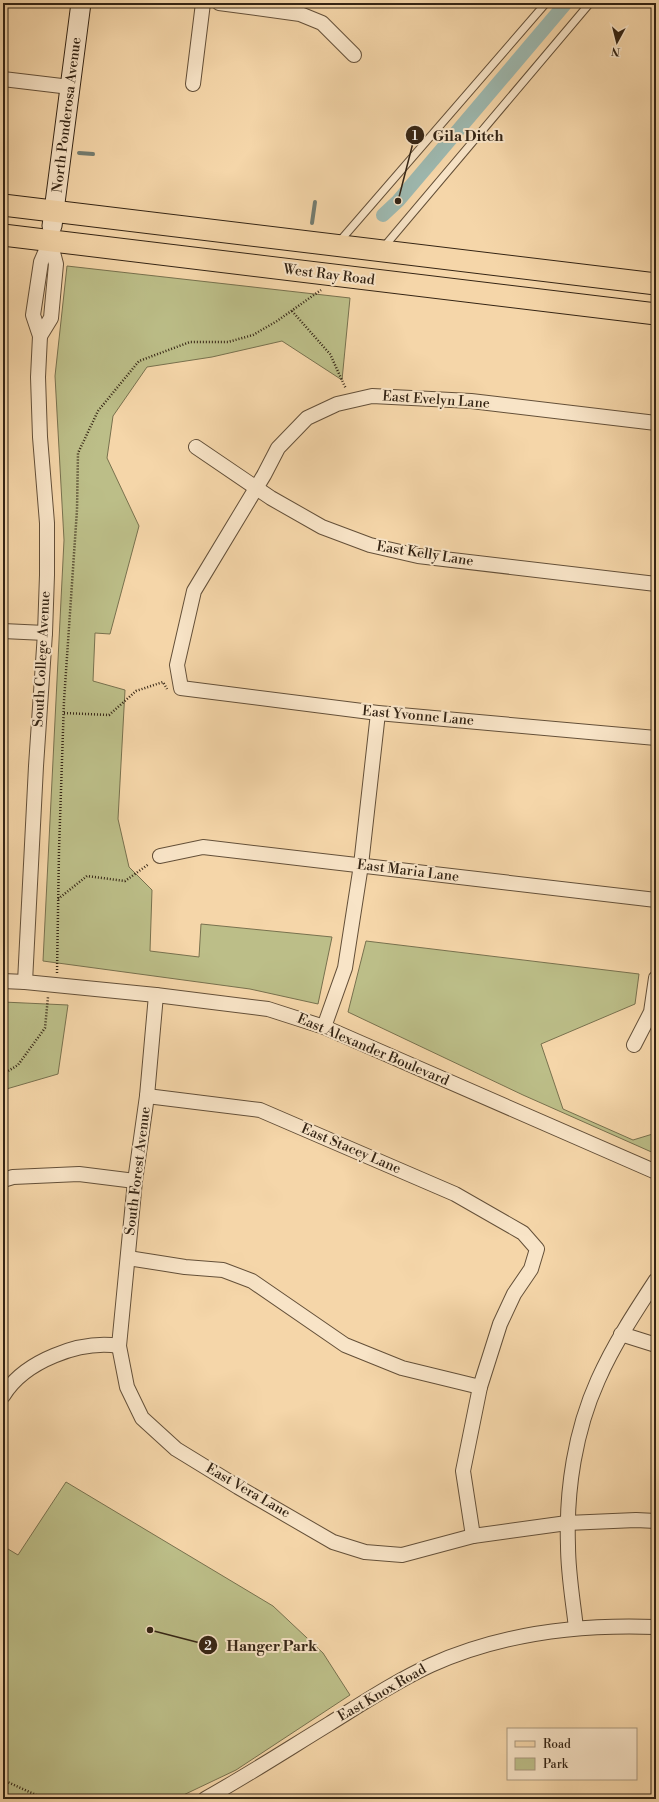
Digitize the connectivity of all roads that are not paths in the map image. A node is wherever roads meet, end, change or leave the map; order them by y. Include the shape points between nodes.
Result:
1 (81, 3) edge
2 (203, 3) edge
3 (219, 3) edge
4 (546, 3) edge
5 (590, 3) edge
6 (354, 55) dead end
7 (3, 79) edge
8 (192, 84) dead end
9 (70, 87) junction
10 (3, 205) edge
11 (52, 226) junction
12 (3, 235) edge
13 (336, 246) junction
14 (380, 251) junction
15 (656, 284) edge
16 (656, 314) edge
17 (656, 423) edge
18 (196, 447) dead end
19 (255, 488) junction
20 (656, 584) edge
21 (3, 632) edge
22 (45, 633) junction
23 (378, 712) junction
24 (656, 738) edge
25 (160, 856) road end
26 (361, 865) junction
27 (656, 900) edge
28 (656, 978) edge
29 (3, 981) edge
30 (25, 982) junction
31 (156, 995) junction
32 (324, 1026) junction
33 (634, 1046) dead end
34 (147, 1096) junction
35 (656, 1172) edge
36 (3, 1180) edge
37 (135, 1180) junction
38 (128, 1258) junction
39 (656, 1280) edge
40 (621, 1334) junction
41 (656, 1345) edge
42 (119, 1346) junction
43 (480, 1387) junction
44 (3, 1396) edge
45 (656, 1521) edge
46 (567, 1522) junction
47 (473, 1536) junction
48 (656, 1627) edge
49 (576, 1628) junction
50 (205, 1799) edge

1 - 9 street, North Ponderosa Avenue
2 - 8 street
3 - 6 street via 300,14 322,23
4 - 13 lane
5 - 14 lane
7 - 9 street
9 - 11 street, North Ponderosa Avenue
10 - 11 main road, West Ray Road
11 - 12 main road, West Ray Road
11 - 13 main road, West Ray Road
11 - 16 main road, West Ray Road via 339,276
11 - 22 street, South College Avenue via 56,264 51,318 40,336 38,377 47,523
13 - 14 main road, West Ray Road
14 - 15 main road, West Ray Road
17 - 19 street, East Evelyn Lane via 471,401 372,396 338,404 307,418 278,448
18 - 19 street, East Kelly Lane
19 - 20 street, East Kelly Lane via 322,527 370,546 418,556
19 - 23 street, East Yvonne Lane via 194,591 177,665 181,688
21 - 22 street
22 - 30 street, South College Avenue
23 - 24 street, East Yvonne Lane
23 - 26 street
25 - 26 street, East Maria Lane via 203,847
26 - 27 street, East Maria Lane
26 - 32 street via 345,968
28 - 33 street via 651,1012
29 - 30 street, East Alexander Boulevard
30 - 31 street, East Alexander Boulevard
31 - 32 street, East Alexander Boulevard via 268,1009
31 - 34 street, South Forest Avenue
32 - 35 street, East Alexander Boulevard
34 - 37 street, South Forest Avenue
34 - 43 street, East Stacey Lane via 260,1110 455,1194 523,1233 537,1249 531,1269 514,1294 500,1324
36 - 37 street via 13,1177 79,1174
37 - 38 street, South Forest Avenue
38 - 42 street, South Forest Avenue
38 - 43 street via 223,1270 252,1281 345,1345 402,1368
39 - 40 street
40 - 41 street
40 - 46 street via 597,1380 580,1428 571,1473
42 - 44 street via 109,1344 76,1347 38,1363 10,1384
42 - 47 street, East Vera Lane via 127,1387 142,1418 170,1444 332,1542 365,1552 402,1555
43 - 47 street via 463,1471
45 - 46 street, East Vera Lane
46 - 47 street, East Vera Lane
46 - 49 street
48 - 49 street, East Knox Road
49 - 50 street, East Knox Road via 504,1640 432,1665 397,1682 256,1771

